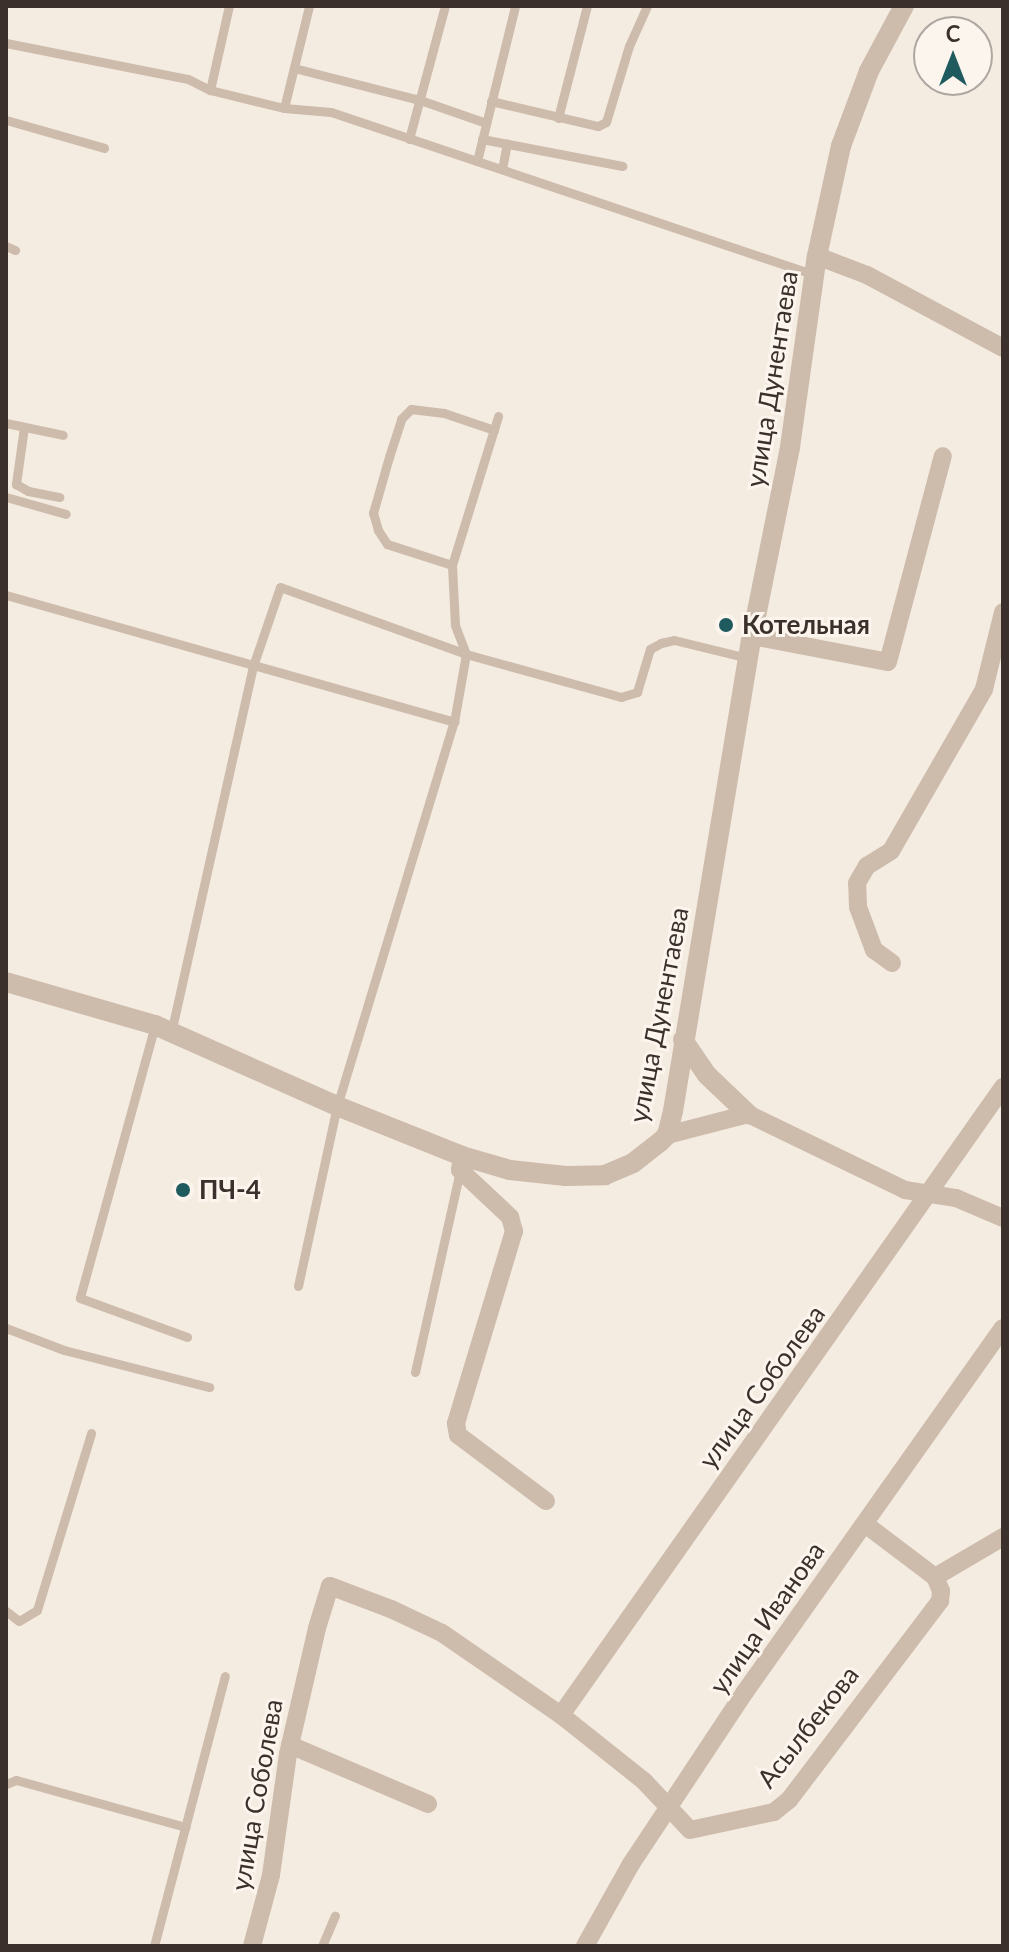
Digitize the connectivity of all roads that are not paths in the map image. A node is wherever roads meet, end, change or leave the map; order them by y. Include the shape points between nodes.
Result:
1 (229, 6) edge
2 (309, 6) edge
3 (445, 6) edge
4 (515, 6) edge
5 (587, 6) edge
6 (647, 6) edge
7 (904, 6) edge
8 (6, 43) edge
9 (294, 68) junction
10 (210, 90) junction
11 (420, 100) junction
12 (491, 101) junction
13 (284, 108) junction
14 (558, 118) junction
15 (6, 120) edge
16 (486, 123) junction
17 (409, 139) junction
18 (482, 139) junction
19 (507, 143) junction
20 (104, 148) dead end
21 (477, 161) junction
22 (622, 166) dead end
23 (502, 169) junction
24 (816, 265) junction
25 (1003, 348) edge
26 (498, 416) dead end
27 (6, 423) edge
28 (24, 427) junction
29 (494, 430) junction
30 (63, 435) dead end
31 (943, 456) dead end
32 (6, 497) edge
33 (59, 497) dead end
34 (66, 514) dead end
35 (452, 565) junction
36 (6, 595) edge
37 (1003, 612) edge
38 (752, 636) junction
39 (466, 654) junction
40 (748, 659) junction
41 (253, 666) junction
42 (454, 722) junction
43 (892, 963) dead end
44 (6, 982) edge
45 (163, 1029) junction
46 (683, 1040) junction
47 (1003, 1087) edge
48 (337, 1106) junction
49 (748, 1114) junction
50 (667, 1135) junction
51 (461, 1163) junction
52 (929, 1197) junction
53 (1003, 1218) edge
54 (298, 1286) dead end
55 (6, 1328) edge
56 (1003, 1328) edge
57 (187, 1337) dead end
58 (415, 1372) dead end
59 (209, 1387) dead end
60 (91, 1433) dead end
61 (546, 1501) dead end
62 (865, 1524) junction
63 (1003, 1537) edge
64 (935, 1577) junction
65 (6, 1611) edge
66 (225, 1676) dead end
67 (561, 1715) junction
68 (290, 1745) junction
69 (6, 1784) edge
70 (428, 1804) dead end
71 (669, 1807) junction
72 (186, 1827) junction
73 (335, 1916) dead end
74 (154, 1946) edge
75 (252, 1946) edge
76 (322, 1946) edge
77 (585, 1946) edge

1 - 10 lane
2 - 9 lane
3 - 11 lane
4 - 12 lane
5 - 14 lane
6 - 14 lane via 606,122 598,126
7 - 24 street, улица Дунентаева via 869,71 841,146
8 - 10 lane via 188,79
9 - 11 lane
9 - 13 lane
10 - 13 lane
11 - 16 lane
11 - 17 lane
12 - 14 lane
12 - 16 lane
13 - 17 lane via 331,112
15 - 20 lane
16 - 18 lane
17 - 21 lane
18 - 19 lane
18 - 21 lane
19 - 22 lane
19 - 23 lane
21 - 23 lane
23 - 24 lane
24 - 25 street, улица Дунентаева via 867,275
24 - 38 street, улица Дунентаева via 790,447
26 - 29 lane
27 - 28 lane
28 - 30 lane
28 - 33 lane via 16,484
29 - 35 lane
29 - 35 lane via 444,413 411,409 401,419 389,457 373,513 378,530 387,544
31 - 38 street via 888,662
32 - 34 lane
35 - 39 lane via 455,625
36 - 41 lane
37 - 43 street via 984,689 891,851 867,866 857,883 858,907 874,950
38 - 40 street, улица Дунентаева
39 - 40 lane via 621,697 637,692 650,649 661,643 674,640
39 - 41 lane via 280,587
39 - 42 lane
40 - 46 street, улица Дунентаева
41 - 42 lane
41 - 45 lane
42 - 48 lane
44 - 45 street, улица Дунентаева
45 - 48 street, улица Дунентаева
45 - 57 lane via 80,1298
46 - 49 street via 707,1075
46 - 50 street, улица Дунентаева
47 - 52 street, улица Соболева
48 - 51 street, улица Дунентаева
48 - 54 lane
49 - 50 street
49 - 52 street
50 - 51 street, улица Дунентаева via 633,1163 605,1175 566,1176
51 - 58 lane
51 - 61 street via 510,1217 514,1231 456,1423 458,1435
52 - 53 street via 956,1198
52 - 67 street, улица Соболева
55 - 59 lane via 64,1350
56 - 62 street, улица Иванова
60 - 65 lane via 37,1610 19,1621
62 - 64 street
62 - 71 street, улица Иванова
63 - 64 street
64 - 71 street, Асылбекова via 940,1601 789,1800 774,1812 690,1830
66 - 72 lane
67 - 68 street, улица Соболева via 442,1633 330,1586
67 - 71 street, улица Соболева
68 - 70 street
68 - 75 street, улица Соболева via 271,1875
69 - 72 lane via 16,1780
71 - 77 street, улица Иванова
72 - 74 lane
73 - 76 lane

